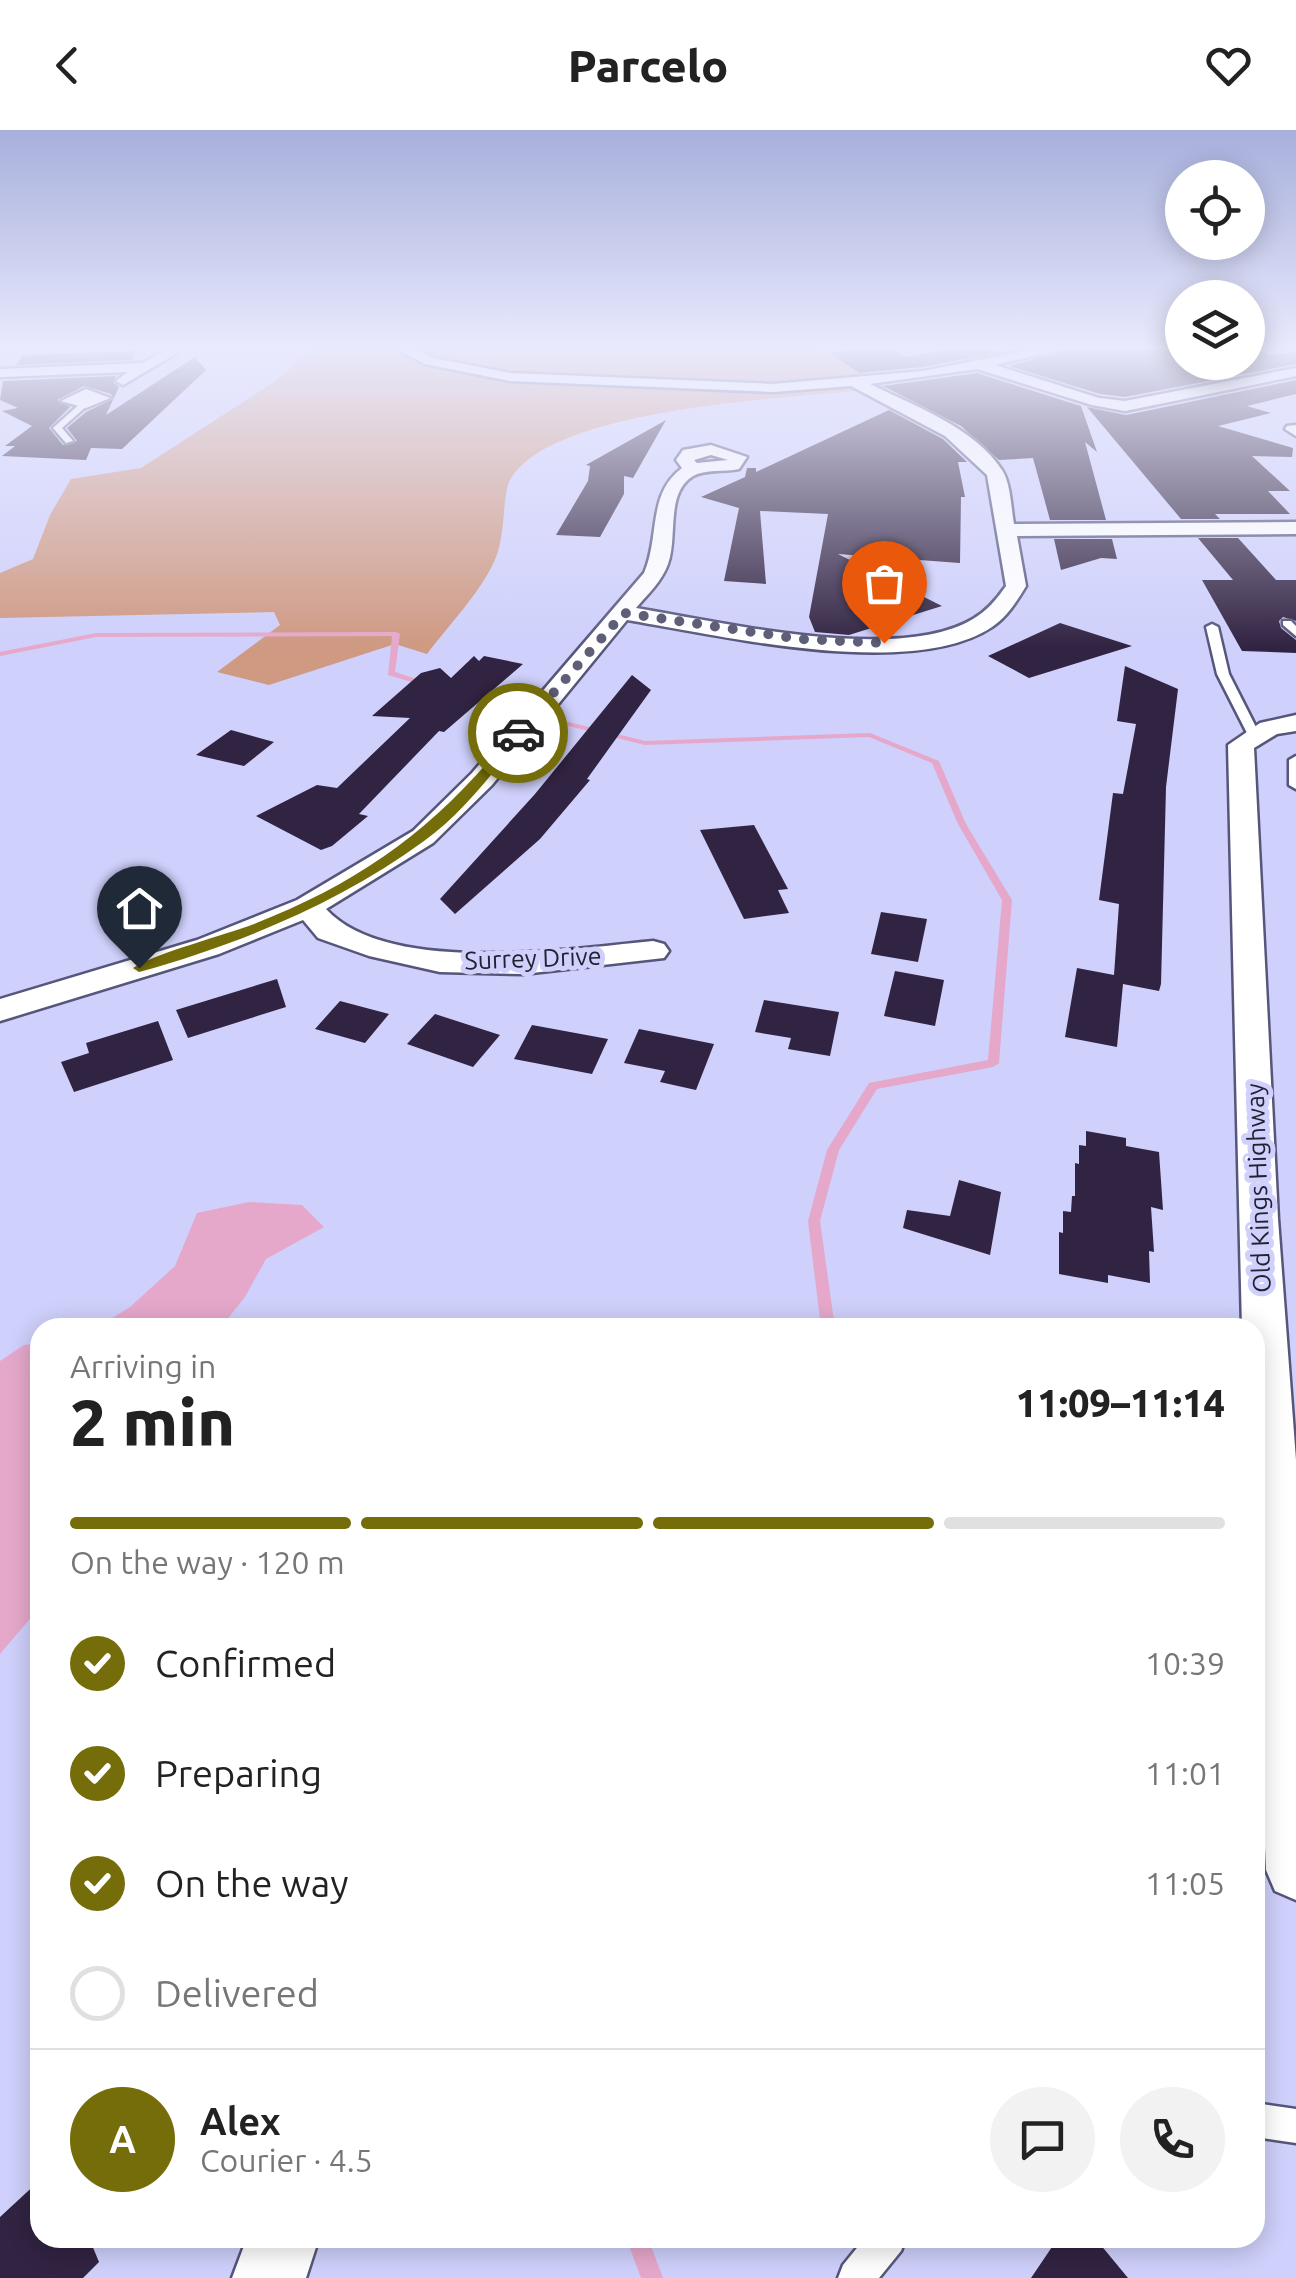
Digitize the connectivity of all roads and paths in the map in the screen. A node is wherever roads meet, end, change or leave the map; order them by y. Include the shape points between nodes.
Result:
1 (965, 447) edge
2 (692, 469) dead end
3 (1296, 528) edge
4 (1008, 530) junction
5 (624, 613) junction
6 (1212, 628) dead end
7 (1296, 723) edge
8 (1255, 737) junction
9 (1296, 760) edge
10 (1296, 785) edge
11 (308, 907) junction
12 (653, 951) dead end
13 (0, 1010) edge
14 (1264, 1318) edge
15 (1265, 1337) edge
16 (1296, 1870) edge
17 (1265, 2121) edge
18 (1296, 2126) edge
19 (280, 2248) edge
20 (880, 2248) edge
21 (269, 2278) edge
22 (856, 2278) edge

1 - 4 street via 996,474
2 - 5 street via 670,487 662,560
3 - 4 street
4 - 5 street via 1016,586 1001,609 973,628 920,642 800,639
5 - 11 street via 482,779 423,837
6 - 8 lane via 1224,674
7 - 8 street
8 - 14 street, Old Kings Highway via 1241,745
9 - 10 lane
11 - 12 street, Surrey Drive via 329,931 440,962 523,964
11 - 13 street via 208,946
15 - 16 street, Old Kings Highway
17 - 18 lane
19 - 21 street
20 - 22 lane

